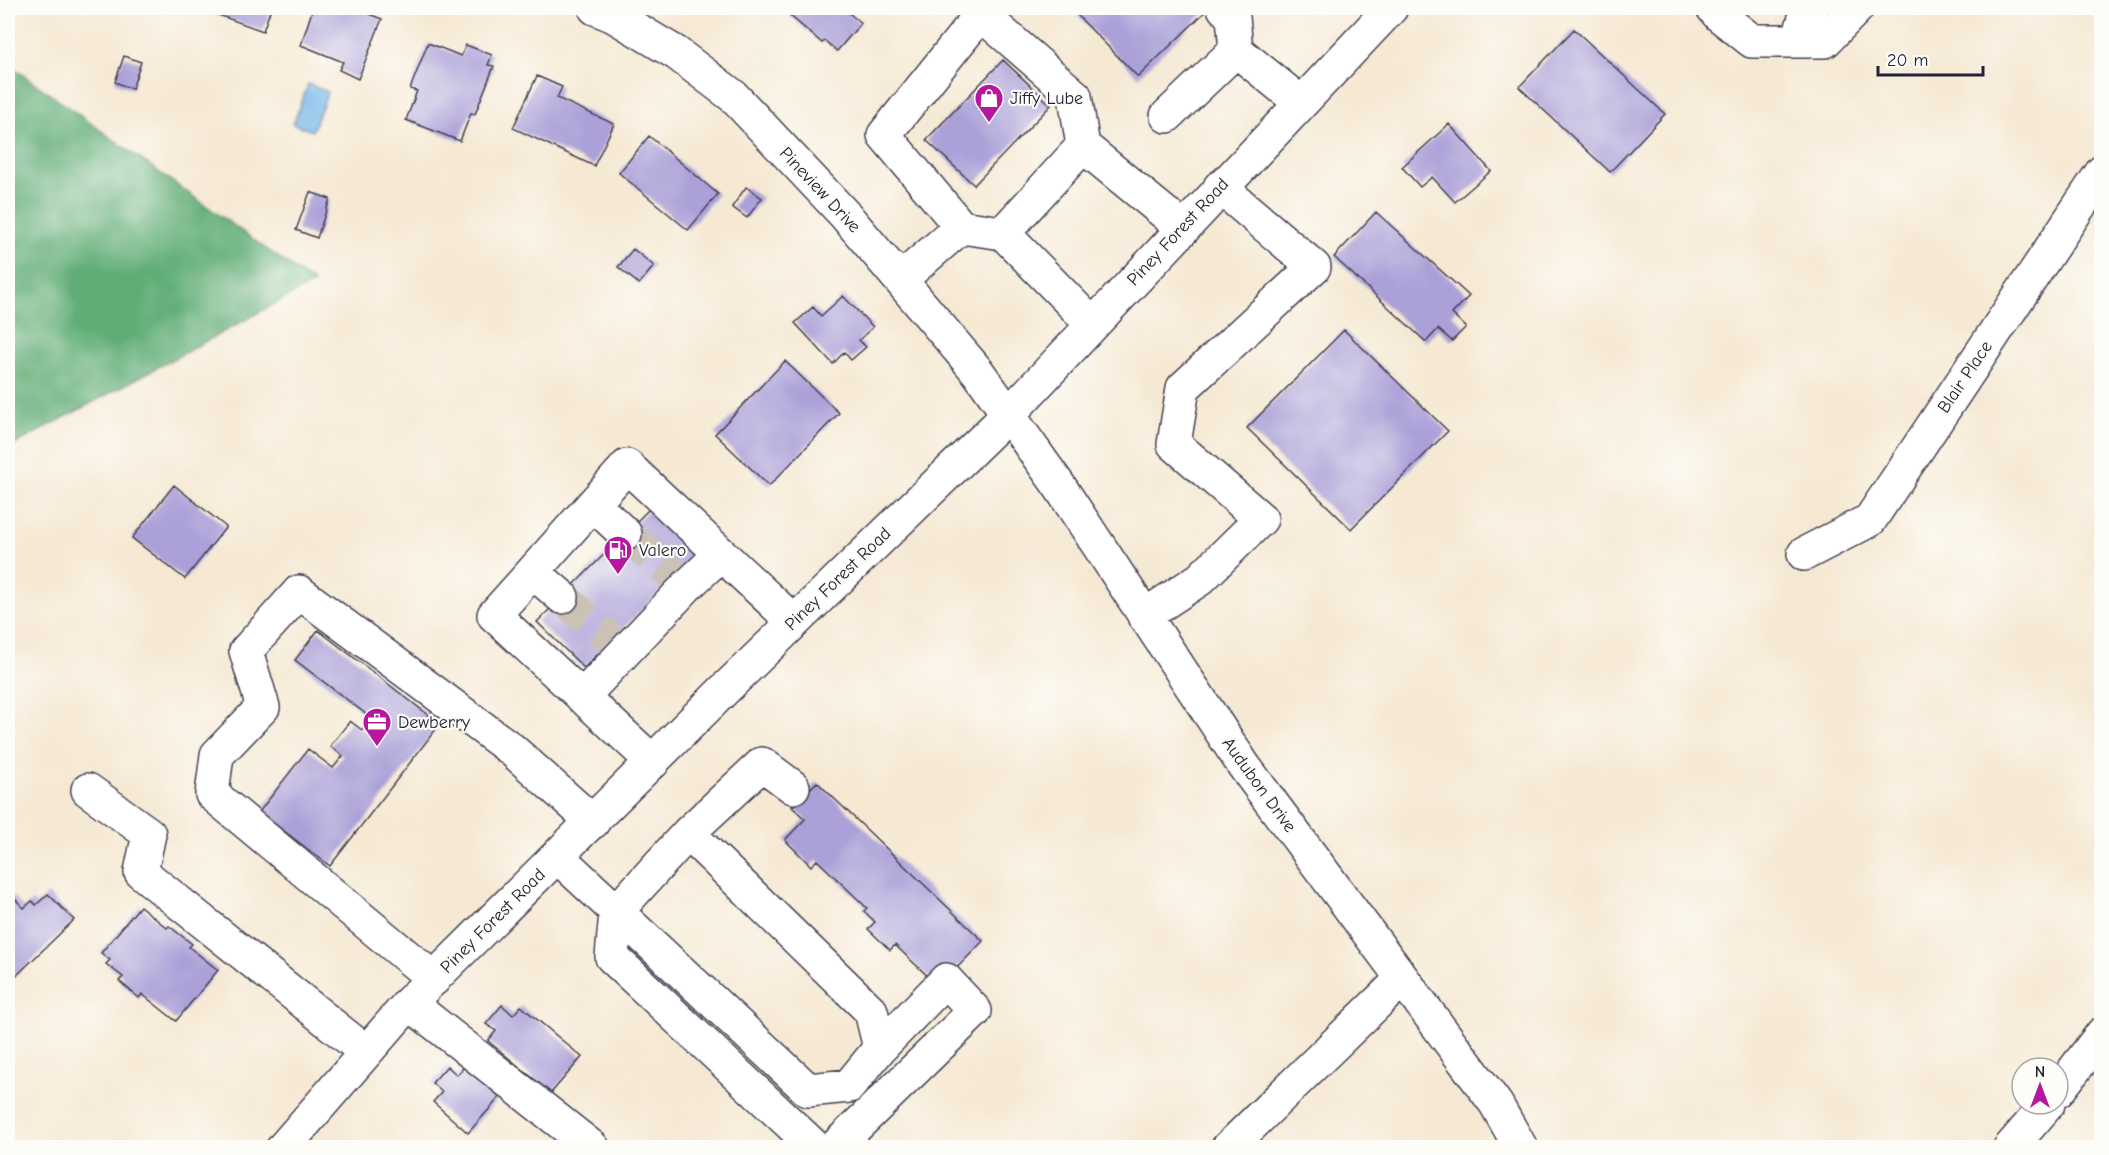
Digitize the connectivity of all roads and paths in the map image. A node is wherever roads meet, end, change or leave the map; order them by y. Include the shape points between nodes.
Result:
1 (595, 8) edge
2 (1224, 8) edge
3 (1390, 8) edge
4 (1813, 8) edge
5 (1831, 8) edge
6 (1857, 8) edge
7 (1716, 11) edge
8 (1798, 40) junction
9 (1236, 50) junction
10 (1300, 102) junction
11 (1167, 116) dead end
12 (1083, 146) junction
13 (2102, 172) edge
14 (1220, 186) junction
15 (961, 227) junction
16 (1183, 228) junction
17 (1003, 233) junction
18 (900, 280) junction
19 (1092, 324) junction
20 (1008, 415) junction
21 (593, 504) junction
22 (625, 534) tunnel mouth
23 (721, 554) junction
24 (1804, 554) dead end
25 (533, 572) junction
26 (562, 597) tunnel mouth
27 (1144, 616) junction
28 (794, 622) junction
29 (582, 697) junction
30 (653, 762) junction
31 (793, 787) dead end
32 (88, 790) dead end
33 (593, 822) junction
34 (688, 832) junction
35 (558, 857) junction
36 (616, 912) junction
37 (434, 978) junction
38 (1402, 978) junction
39 (409, 1003) junction
40 (2102, 1034) edge
41 (880, 1048) junction
42 (366, 1052) junction
43 (2070, 1075) edge
44 (2038, 1116) edge
45 (283, 1148) edge
46 (594, 1148) edge
47 (816, 1148) edge
48 (834, 1148) edge
49 (1228, 1148) edge
50 (1521, 1148) edge
51 (2010, 1148) edge

1 - 18 street, Pineview Drive via 676,53 733,96 846,216
2 - 9 street via 1233,16
3 - 10 street, Piney Forest Road
4 - 8 street via 1806,15
5 - 8 street
6 - 8 street via 1825,40
7 - 8 street via 1752,40
9 - 10 street
9 - 11 street
10 - 14 street, Piney Forest Road
12 - 15 street via 1075,96 981,14 884,135
12 - 16 street
12 - 17 street
13 - 24 street, Blair Place via 1870,519
14 - 16 street, Piney Forest Road
14 - 27 street via 1314,267 1183,388 1174,444 1261,519 1200,579
15 - 17 street
15 - 18 street
16 - 19 street, Piney Forest Road
17 - 19 street
18 - 20 street, Pineview Drive via 978,372
19 - 20 street, Piney Forest Road
20 - 27 street, Audubon Drive
20 - 28 street, Piney Forest Road
21 - 22 street
21 - 23 street via 627,466
21 - 25 street
23 - 28 street
23 - 29 street via 681,581 619,646
25 - 26 street
25 - 29 street via 494,615
27 - 38 street, Audubon Drive via 1244,766
28 - 30 street, Piney Forest Road
29 - 30 street
30 - 33 street, Piney Forest Road
31 - 34 street via 762,764
32 - 42 street via 149,834 141,872
33 - 35 street, Piney Forest Road
33 - 37 street via 511,749 299,592 246,651 263,706 217,755 212,794
34 - 36 street
34 - 41 street via 871,1011
35 - 36 street
35 - 37 street, Piney Forest Road
36 - 41 street via 808,1090 849,1086
36 - 47 street via 612,957
37 - 39 street, Piney Forest Road
38 - 49 street
38 - 50 street, Audubon Drive via 1496,1104
39 - 42 street, Piney Forest Road
39 - 46 street
40 - 43 street
41 - 48 street via 946,980 975,1011
42 - 45 street, Piney Forest Road
44 - 51 street

